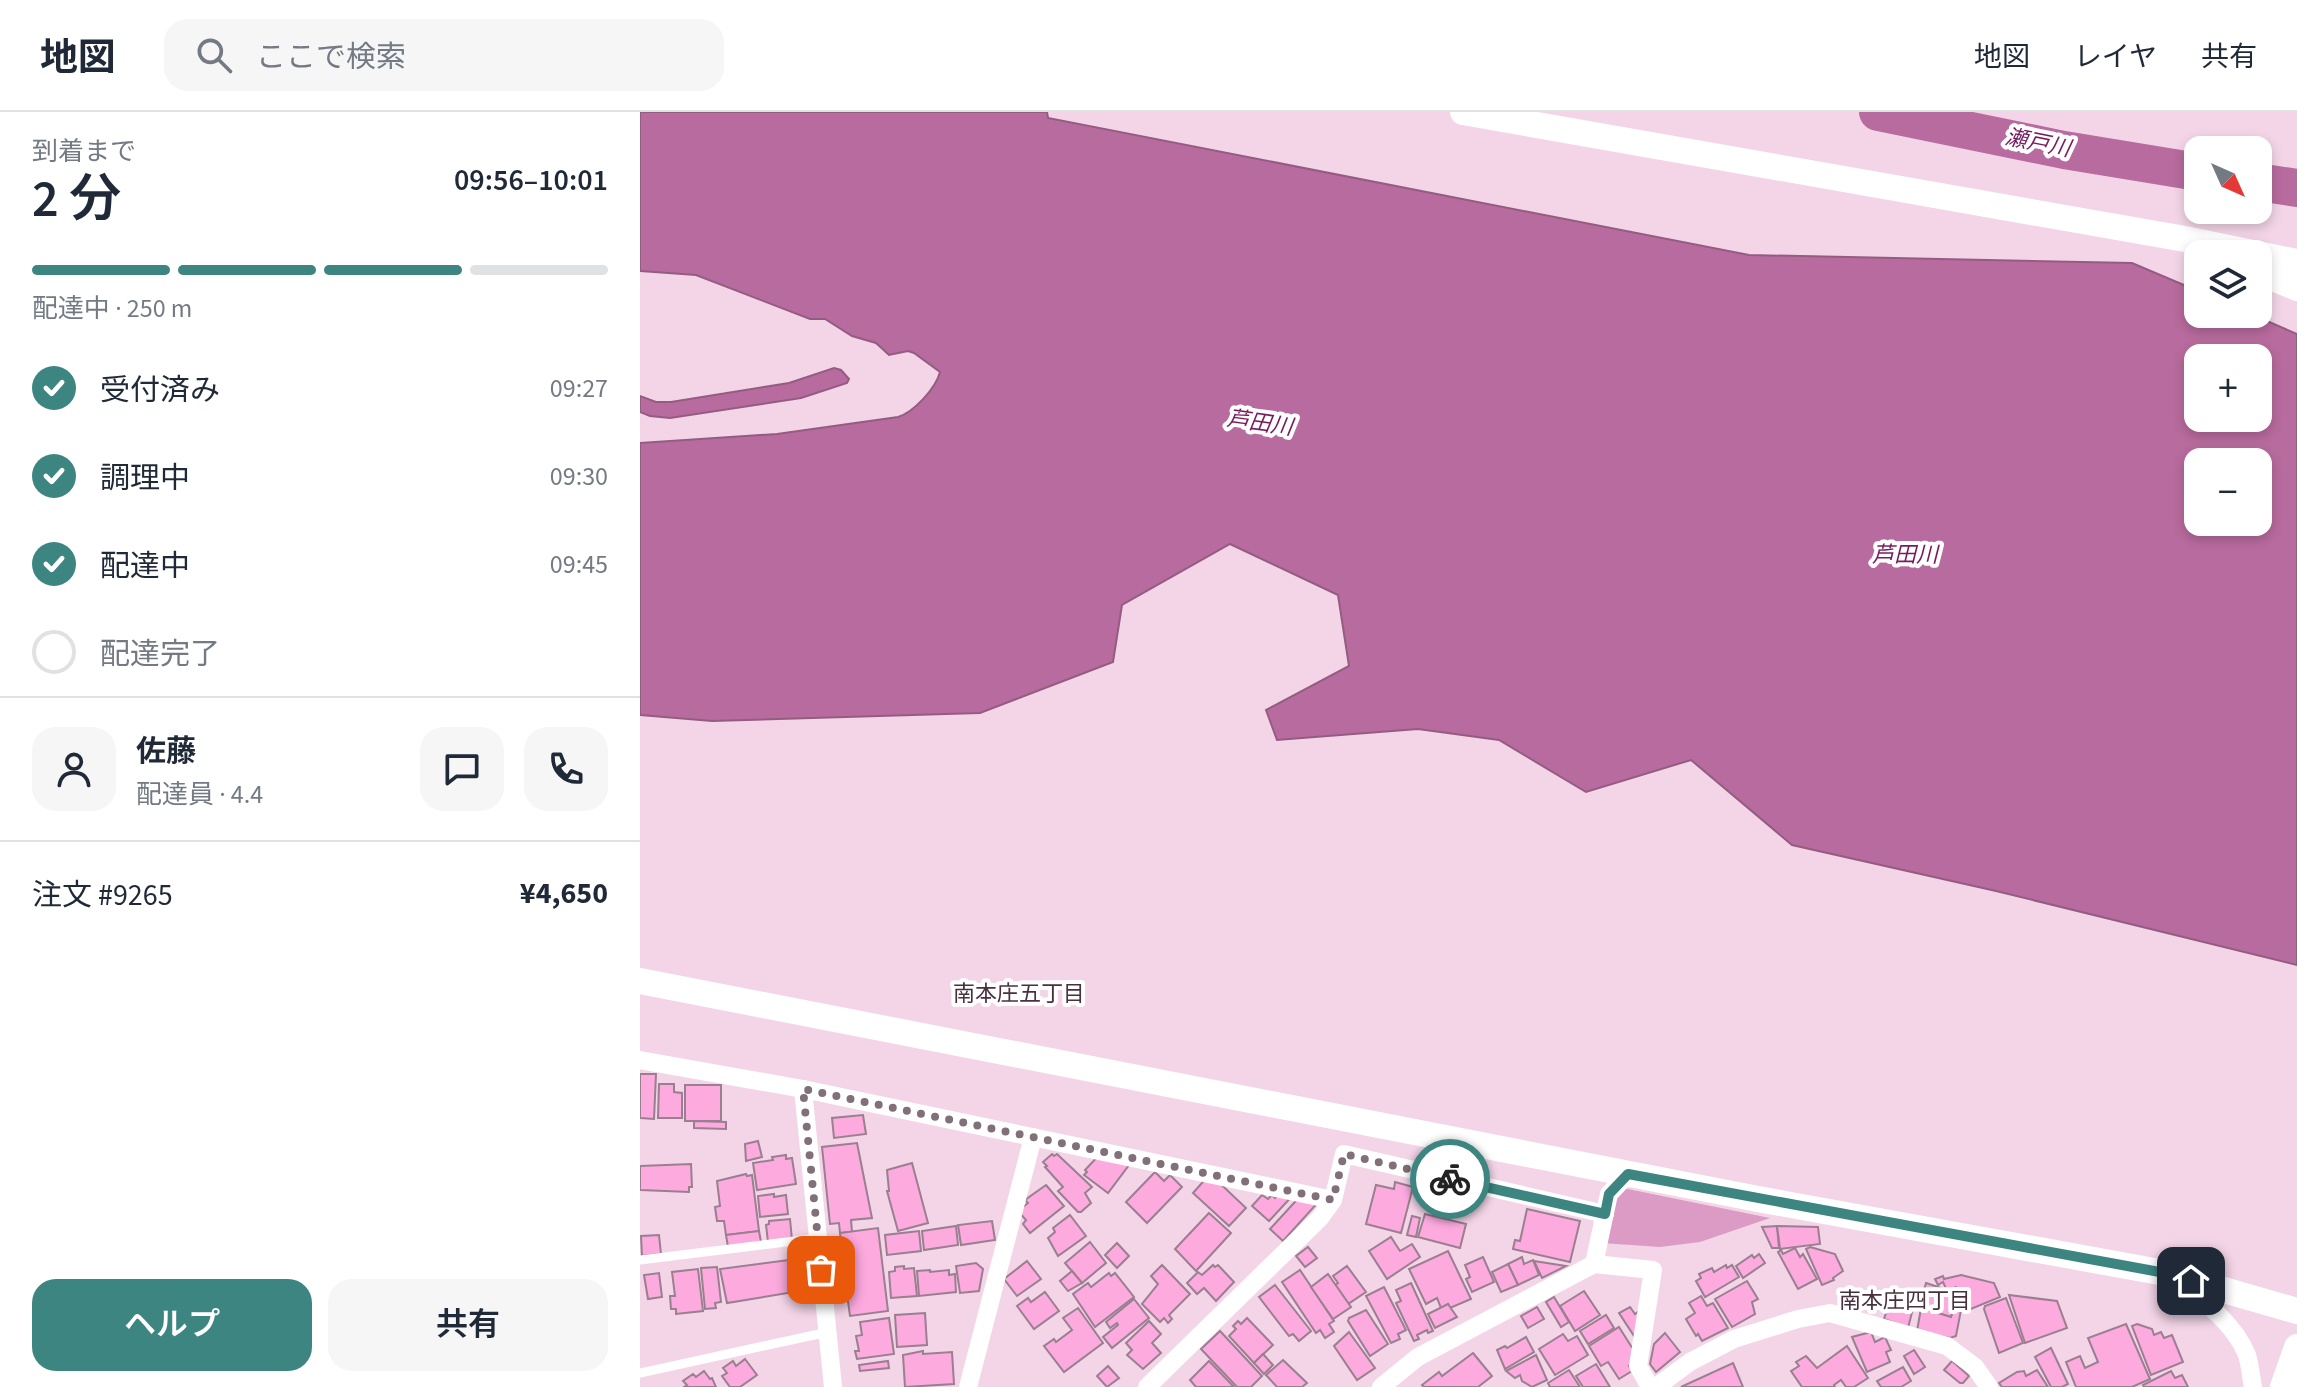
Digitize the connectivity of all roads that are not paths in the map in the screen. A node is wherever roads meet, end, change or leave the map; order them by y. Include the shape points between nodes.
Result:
1 (1463, 112) edge
2 (2185, 239) joint
3 (2297, 262) edge
4 (2272, 278) edge
5 (2297, 288) edge
6 (640, 981) edge
7 (640, 1060) edge
8 (803, 1089) junction
9 (1033, 1137) junction
10 (1628, 1174) junction
11 (1333, 1200) junction
12 (1605, 1214) junction
13 (818, 1238) junction
14 (640, 1260) edge
15 (1594, 1264) junction
16 (2165, 1273) junction
17 (2297, 1311) edge
18 (828, 1332) junction
19 (2297, 1347) edge
20 (640, 1373) edge
21 (833, 1387) edge
22 (968, 1387) edge
23 (1147, 1387) edge
24 (1381, 1387) edge
25 (1653, 1387) edge
26 (1989, 1387) edge
27 (2253, 1387) edge
28 (2283, 1387) edge

1 - 2 street
2 - 3 street
4 - 5 street
6 - 10 street
7 - 8 street
8 - 9 street
8 - 13 street
9 - 11 street
9 - 22 street
10 - 12 street via 1609,1194
10 - 16 street
11 - 12 street via 1344,1154
11 - 23 street
12 - 15 street
13 - 14 lane
13 - 18 street
15 - 24 street via 1418,1357
15 - 25 street via 1653,1270 1638,1366
16 - 17 street
16 - 27 street via 2222,1318 2246,1354
18 - 20 lane
18 - 21 street
19 - 28 street
25 - 26 street via 1734,1339 1830,1313 1947,1346 1975,1367

